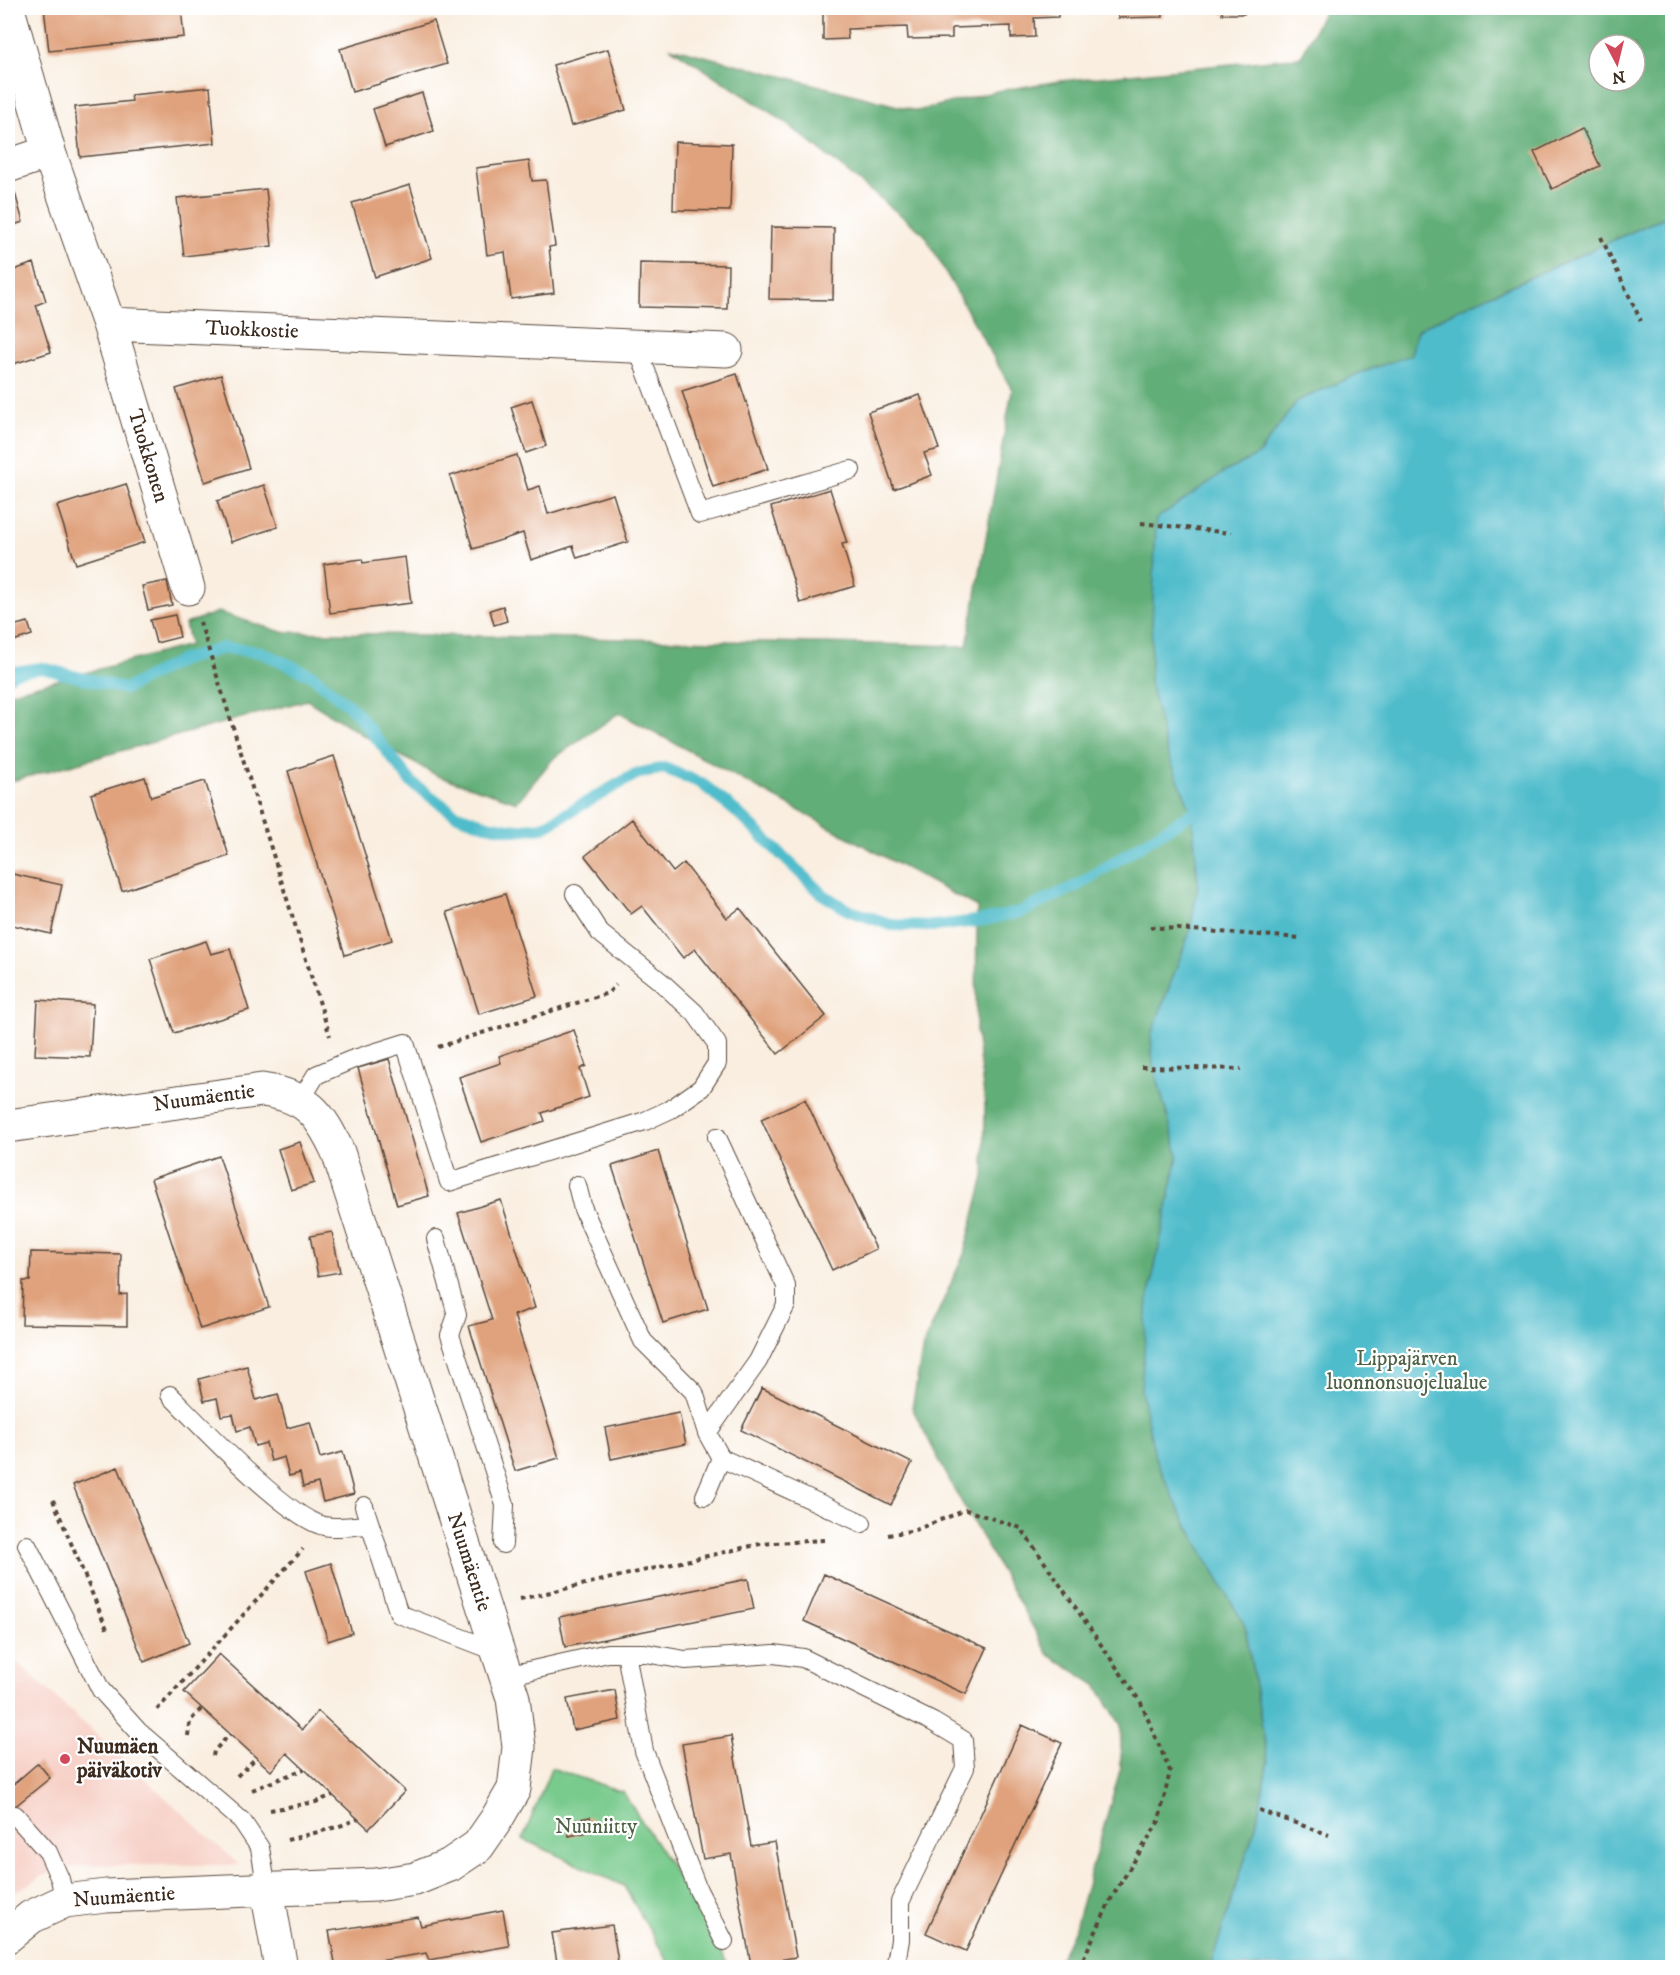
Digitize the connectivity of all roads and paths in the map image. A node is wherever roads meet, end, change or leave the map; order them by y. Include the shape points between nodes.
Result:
1 (8, 9) edge
2 (49, 152) junction
3 (8, 166) edge
4 (1601, 237) dead end
5 (1641, 321) dead end
6 (109, 324) junction
7 (637, 347) junction
8 (726, 350) dead end
9 (851, 470) dead end
10 (1141, 523) dead end
11 (1231, 533) dead end
12 (188, 588) dead end
13 (203, 631) dead end
14 (575, 894) dead end
15 (1150, 927) dead end
16 (1301, 938) dead end
17 (637, 962) junction
18 (410, 1056) junction
19 (339, 1064) junction
20 (1141, 1067) dead end
21 (1241, 1069) dead end
22 (300, 1101) junction
23 (8, 1126) edge
24 (717, 1137) dead end
25 (577, 1185) dead end
26 (436, 1239) dead end
27 (170, 1395) dead end
28 (707, 1433) junction
29 (721, 1458) junction
30 (705, 1496) dead end
31 (53, 1500) dead end
32 (364, 1506) dead end
33 (862, 1523) dead end
34 (370, 1525) junction
35 (324, 1526) junction
36 (882, 1536) dead end
37 (827, 1540) dead end
38 (503, 1544) dead end
39 (27, 1545) dead end
40 (515, 1600) dead end
41 (108, 1633) dead end
42 (626, 1653) junction
43 (502, 1664) junction
44 (153, 1702) dead end
45 (159, 1708) junction
46 (138, 1731) junction
47 (304, 1769) dead end
48 (333, 1796) dead end
49 (228, 1808) junction
50 (1259, 1810) dead end
51 (15, 1815) dead end
52 (358, 1819) dead end
53 (242, 1821) junction
54 (1329, 1835) dead end
55 (260, 1848) junction
56 (267, 1890) junction
57 (65, 1901) junction
58 (8, 1936) edge
59 (724, 1941) dead end
60 (557, 1962) dead end
61 (281, 1968) edge
62 (520, 1968) edge
63 (895, 1968) edge
64 (1079, 1968) edge

1 - 2 street
2 - 3 street
2 - 6 street
4 - 5 path
6 - 7 street, Tuokkostie
6 - 12 street, Tuokkonen
7 - 8 street, Tuokkostie
7 - 9 lane via 700,514
10 - 11 path
13 - 19 path
14 - 17 lane via 600,933
15 - 16 path
17 - 18 path via 608,993
17 - 18 lane via 694,1013 717,1044 717,1063 701,1088 645,1121 449,1182
18 - 19 lane via 405,1043
19 - 22 lane via 316,1075
20 - 21 path
22 - 23 street, Nuumäentie via 262,1090
22 - 43 street, Nuumäentie via 321,1118 338,1152
24 - 28 lane via 786,1286 786,1305 758,1361
25 - 28 lane via 643,1341 694,1392
26 - 38 lane via 457,1315 450,1335 505,1505
27 - 35 lane via 266,1488 302,1516
28 - 29 lane
29 - 30 lane
29 - 33 lane
31 - 41 path
32 - 34 lane
34 - 35 lane
34 - 43 lane via 399,1614
35 - 45 path
36 - 64 path via 915,1530 966,1510 1021,1528 1141,1703 1170,1772 1159,1821 1112,1897
37 - 40 path via 760,1544
39 - 46 lane via 101,1690
42 - 43 lane
42 - 59 lane via 644,1751 698,1890
42 - 63 lane via 685,1660 774,1654 803,1658 963,1740 965,1768 900,1902
43 - 56 street, Nuumäentie via 513,1698 519,1747 514,1789 478,1846 450,1865 415,1879 376,1885
44 - 45 path
45 - 46 path
46 - 49 lane
47 - 49 path via 241,1795
48 - 53 path via 262,1812
49 - 53 lane
50 - 54 path
51 - 57 lane via 48,1852
52 - 55 path
53 - 55 lane
55 - 56 lane
56 - 57 street, Nuumäentie
56 - 61 street
57 - 58 street, Nuumäentie via 31,1917
60 - 62 path

